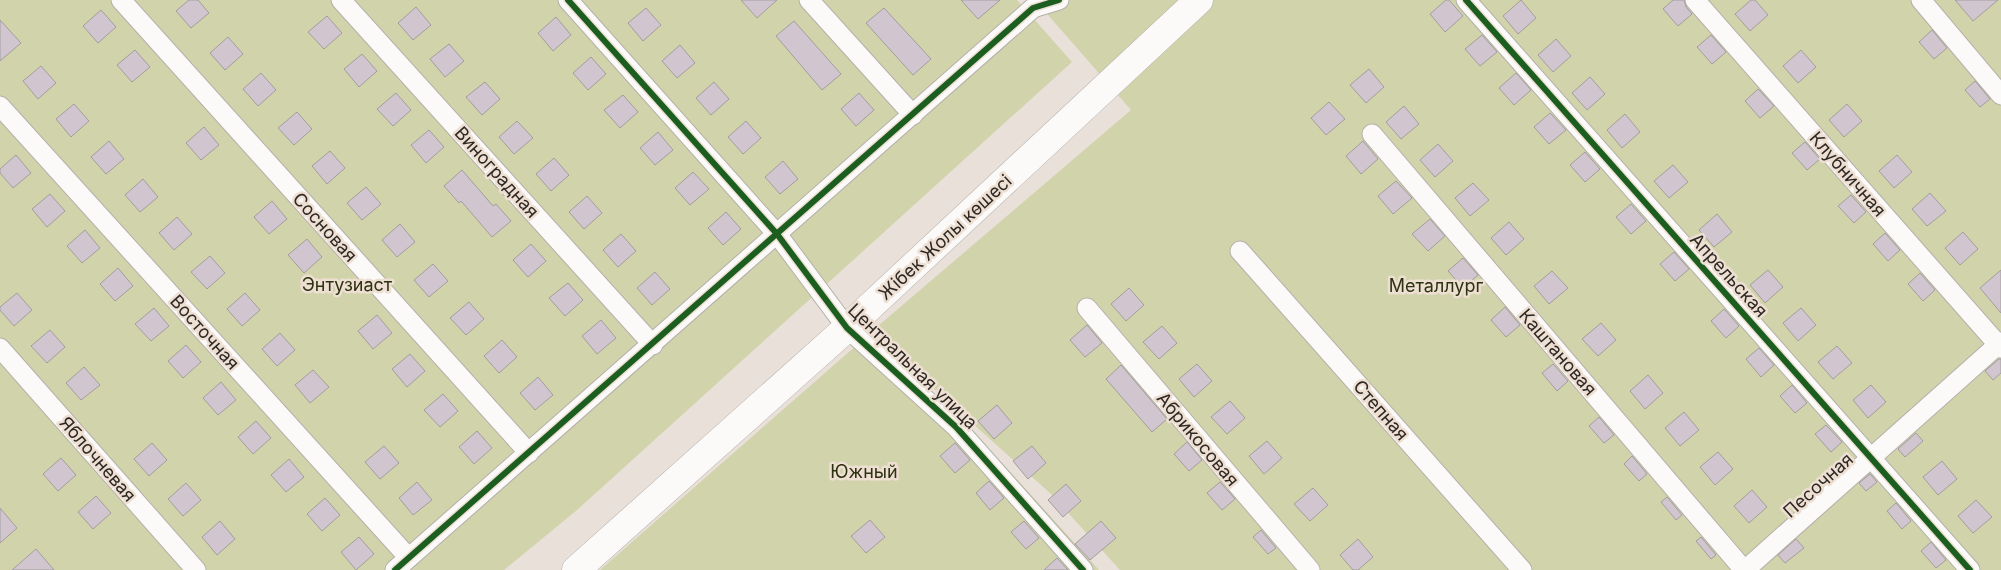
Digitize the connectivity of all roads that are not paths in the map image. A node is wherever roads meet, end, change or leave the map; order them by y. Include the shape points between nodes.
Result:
1 (122, 0) edge
2 (341, 0) edge
3 (568, 0) edge
4 (809, 0) edge
5 (1058, 0) edge
6 (1199, 0) edge
7 (1466, 0) edge
8 (1695, 0) edge
9 (1921, 0) edge
10 (1030, 4) edge
11 (2001, 94) edge
12 (0, 106) edge
13 (913, 115) junction
14 (1372, 134) dead end
15 (777, 234) junction
16 (1240, 251) dead end
17 (1087, 308) dead end
18 (847, 328) junction
19 (653, 345) junction
20 (2000, 345) edge
21 (0, 348) edge
22 (529, 453) junction
23 (1871, 458) junction
24 (402, 564) edge
25 (196, 570) edge
26 (576, 570) edge
27 (1083, 570) edge
28 (1310, 570) edge
29 (1522, 570) edge
30 (1745, 570) edge
31 (1970, 570) edge

1 - 22 street, Сосновая
2 - 19 street, Виноградная
3 - 15 street, Центральная улица
4 - 13 street
5 - 10 street
6 - 18 highway, Жібек Жолы көшесі
7 - 23 street, Апрельская
8 - 20 street, Клубничная
9 - 11 street
10 - 13 street
12 - 24 street, Восточная
13 - 15 street
14 - 30 street, Каштановая
15 - 18 street, Центральная улица
15 - 19 street
16 - 29 street, Степная
17 - 28 street, Абрикосовая
18 - 26 highway, Жібек Жолы көшесі
18 - 27 street, Центральная улица via 956,427
19 - 22 street
20 - 23 street, Песочная
21 - 25 street, Яблочневая
22 - 24 street
23 - 30 street, Песочная
23 - 31 street, Апрельская

